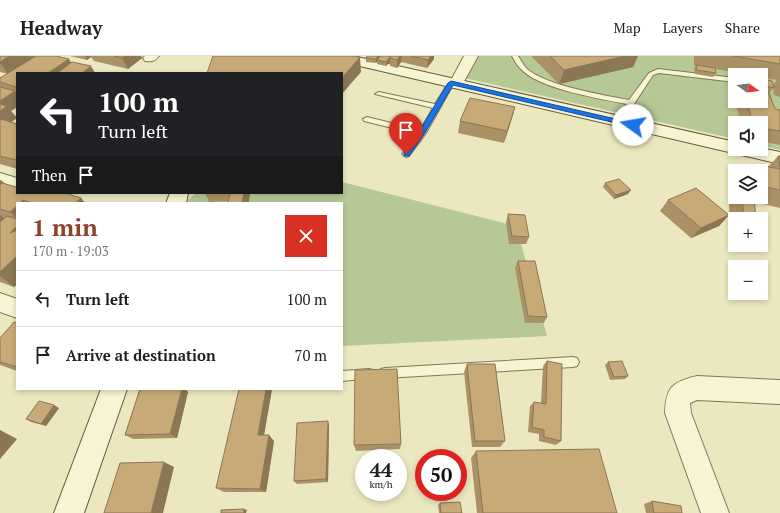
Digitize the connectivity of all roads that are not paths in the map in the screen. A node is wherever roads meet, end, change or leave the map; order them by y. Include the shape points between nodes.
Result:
1 (334, 56) edge
2 (471, 56) edge
3 (515, 56) edge
4 (728, 79) edge
5 (453, 84) junction
6 (379, 94) dead end
7 (631, 103) junction
8 (437, 107) junction
9 (367, 119) dead end
10 (618, 122) junction
11 (422, 133) junction
12 (728, 146) edge
13 (406, 154) dead end
14 (768, 155) edge
15 (780, 158) edge
16 (0, 180) edge
17 (16, 184) edge
18 (0, 302) edge
19 (16, 309) edge
20 (573, 362) dead end
21 (343, 376) edge
22 (114, 390) edge
23 (780, 392) edge
24 (68, 513) edge
25 (715, 513) edge

1 - 5 main road
2 - 5 street
3 - 7 lane via 525,70 545,80 579,92
4 - 7 lane via 658,71 651,74
5 - 8 lane
5 - 10 main road
6 - 8 lane
7 - 10 lane
8 - 11 lane
9 - 11 lane
10 - 12 main road
11 - 13 lane
14 - 15 main road
16 - 17 street
18 - 19 street
20 - 21 lane
22 - 24 main road
23 - 25 street via 697,388 685,390 678,398 678,413

